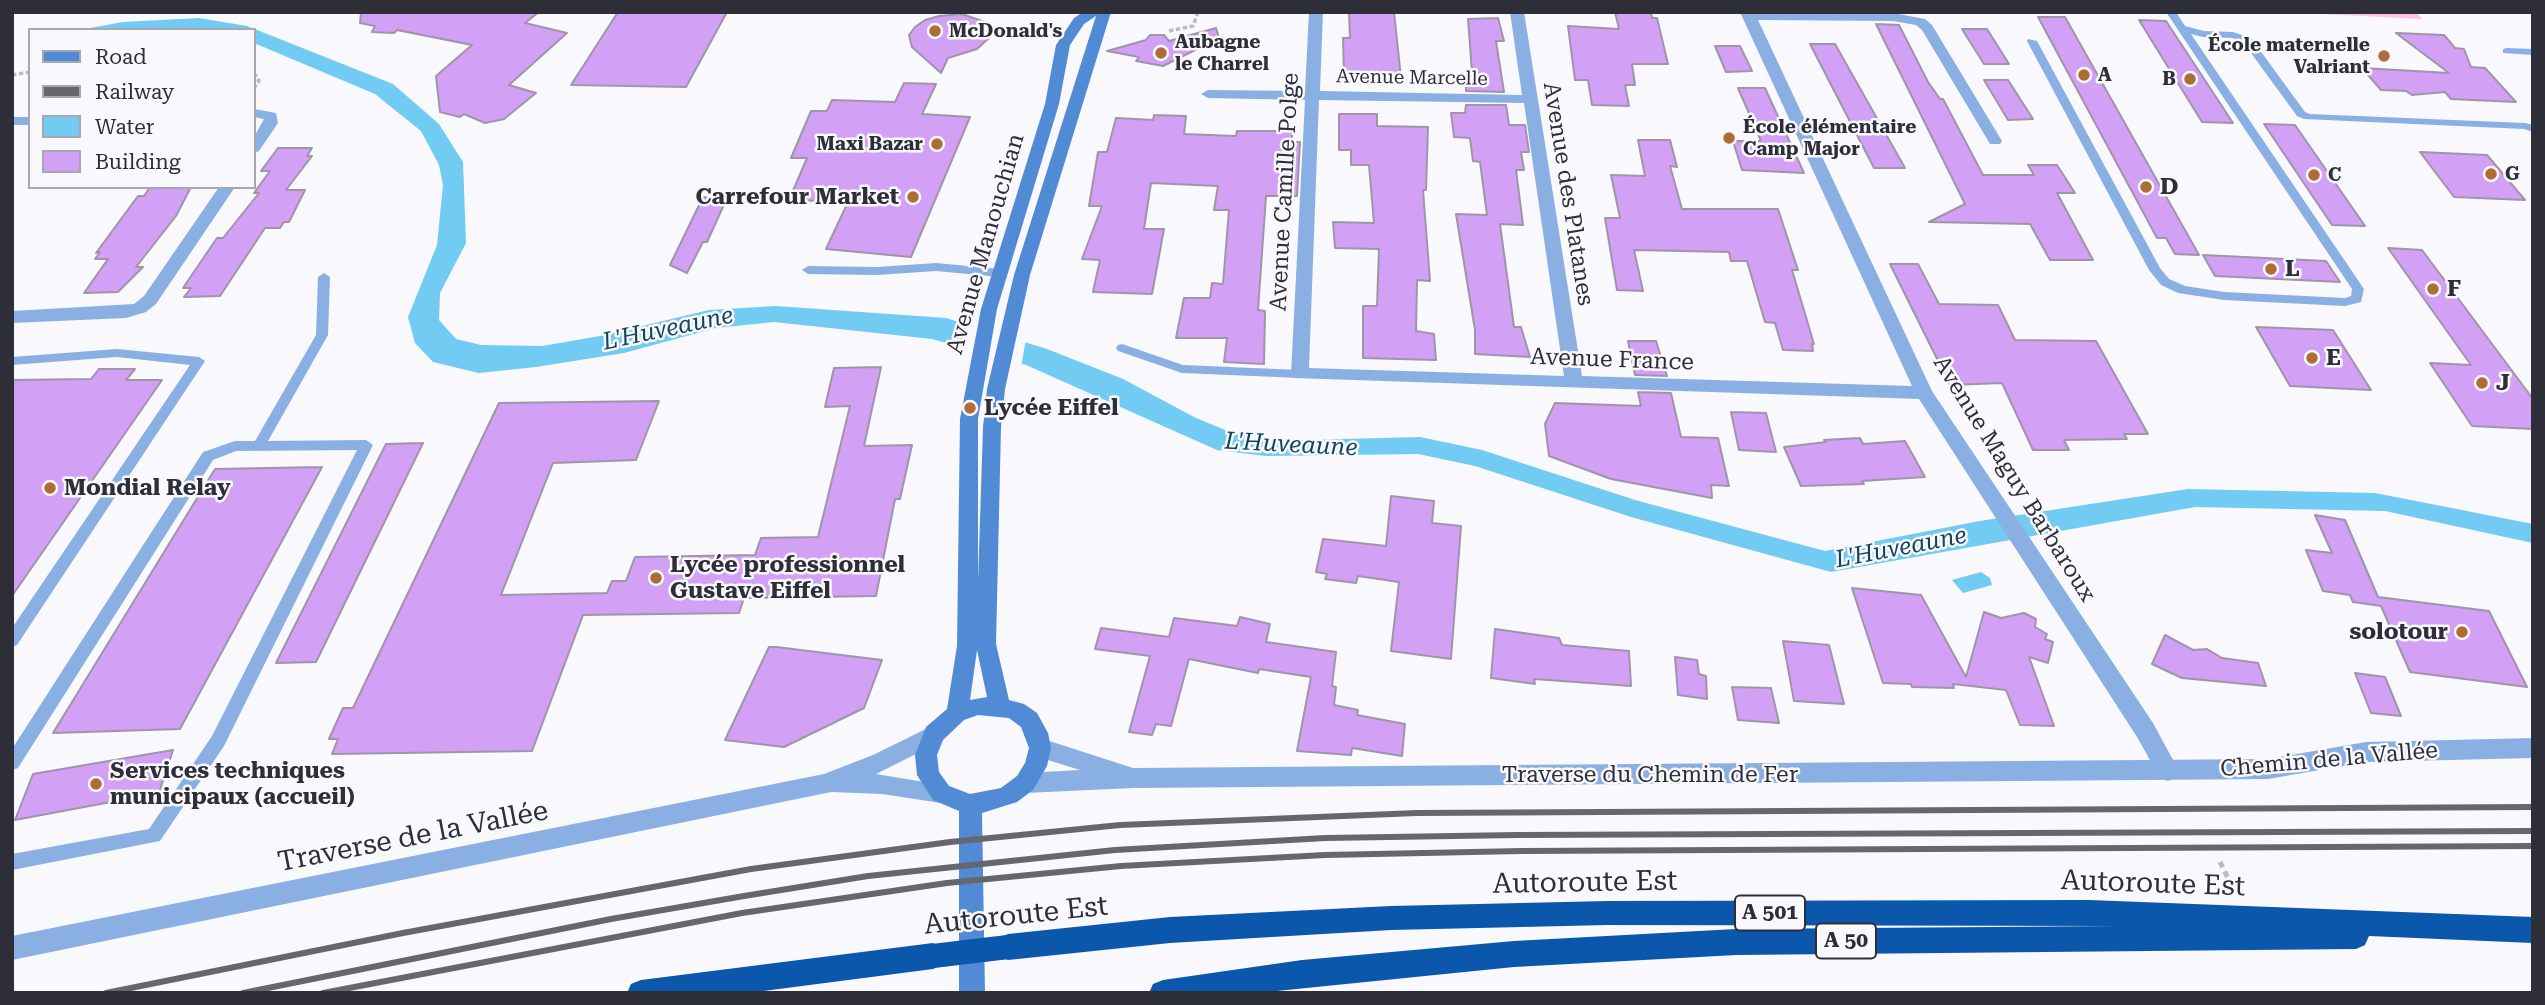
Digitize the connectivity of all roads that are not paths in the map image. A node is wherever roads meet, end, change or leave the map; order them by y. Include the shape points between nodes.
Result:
1 (1093, 12) edge
2 (1104, 12) edge
3 (1316, 12) edge
4 (1517, 12) edge
5 (2171, 12) edge
6 (1748, 14) edge
7 (2182, 28) junction
8 (2032, 41) dead end
9 (2507, 51) dead end
10 (2533, 52) edge
11 (1208, 94) dead end
12 (1313, 96) junction
13 (1531, 99) junction
14 (256, 113) edge
15 (2533, 129) edge
16 (1995, 141) dead end
17 (256, 145) edge
18 (226, 189) edge
19 (808, 270) dead end
20 (1000, 273) junction
21 (324, 277) dead end
22 (12, 317) edge
23 (1122, 348) dead end
24 (12, 361) edge
25 (1300, 374) junction
26 (1574, 383) junction
27 (1923, 393) junction
28 (259, 445) junction
29 (977, 604) junction
30 (12, 641) edge
31 (1000, 706) junction
32 (957, 713) junction
33 (934, 734) junction
34 (1040, 748) junction
35 (2533, 748) edge
36 (12, 763) edge
37 (2168, 771) junction
38 (1133, 778) junction
39 (1025, 783) junction
40 (825, 784) junction
41 (941, 793) junction
42 (970, 804) junction
43 (12, 862) edge
44 (2533, 932) edge
45 (12, 948) edge
46 (641, 993) edge
47 (972, 993) edge
48 (1163, 993) edge

1 - 20 main road, Avenue Manouchian via 1079,21 1063,45 1052,104
2 - 29 main road, Avenue Manouchian via 1013,313 996,389
3 - 12 street, Avenue Camille Polge
4 - 13 street, Avenue des Platanes
5 - 7 lane
6 - 16 street via 1893,16 1920,22
6 - 27 street, Avenue Maguy Barbaroux
7 - 8 lane via 2357,289 2357,299 2224,296 2182,290 2165,282
7 - 15 lane via 2247,40 2301,114 2308,117
9 - 10 lane
11 - 12 street, Avenue Marcelle
12 - 13 street, Avenue Marcelle
12 - 25 street, Avenue Camille Polge
13 - 26 street, Avenue des Platanes
14 - 17 street via 271,116
18 - 22 street via 140,309
19 - 20 lane via 936,268
20 - 29 main road, Avenue Manouchian via 969,419
21 - 28 lane via 321,335
23 - 25 lane via 1182,369
24 - 30 lane via 117,353 199,361
25 - 26 street, Avenue France
26 - 27 street, Avenue France
27 - 37 street, Avenue Maguy Barbaroux
28 - 36 lane via 235,446 208,456
28 - 43 lane via 366,445 218,740 154,835
29 - 31 main road, Avenue Manouchian
29 - 32 main road, Avenue Manouchian
31 - 32 main road via 978,706
31 - 34 main road via 1029,720
32 - 33 main road
33 - 40 street, Traverse de la Vallée
33 - 41 main road via 926,755 928,775
34 - 38 street, Traverse du Chemin de Fer
34 - 39 main road
35 - 37 street, Chemin de la Vallée via 2366,752 2268,769
37 - 38 street, Traverse du Chemin de Fer
38 - 39 street, Traverse du Chemin de Fer
39 - 42 main road via 1009,795
40 - 41 street, Traverse de la Vallée via 882,784
40 - 45 street, Traverse de la Vallée
41 - 42 main road
42 - 47 main road
44 - 46 highway, Autoroute Est / A 501, bridge via 2089,912 1391,918 1184,929
44 - 48 highway, A 50 via 1736,942 1501,955 1302,973

